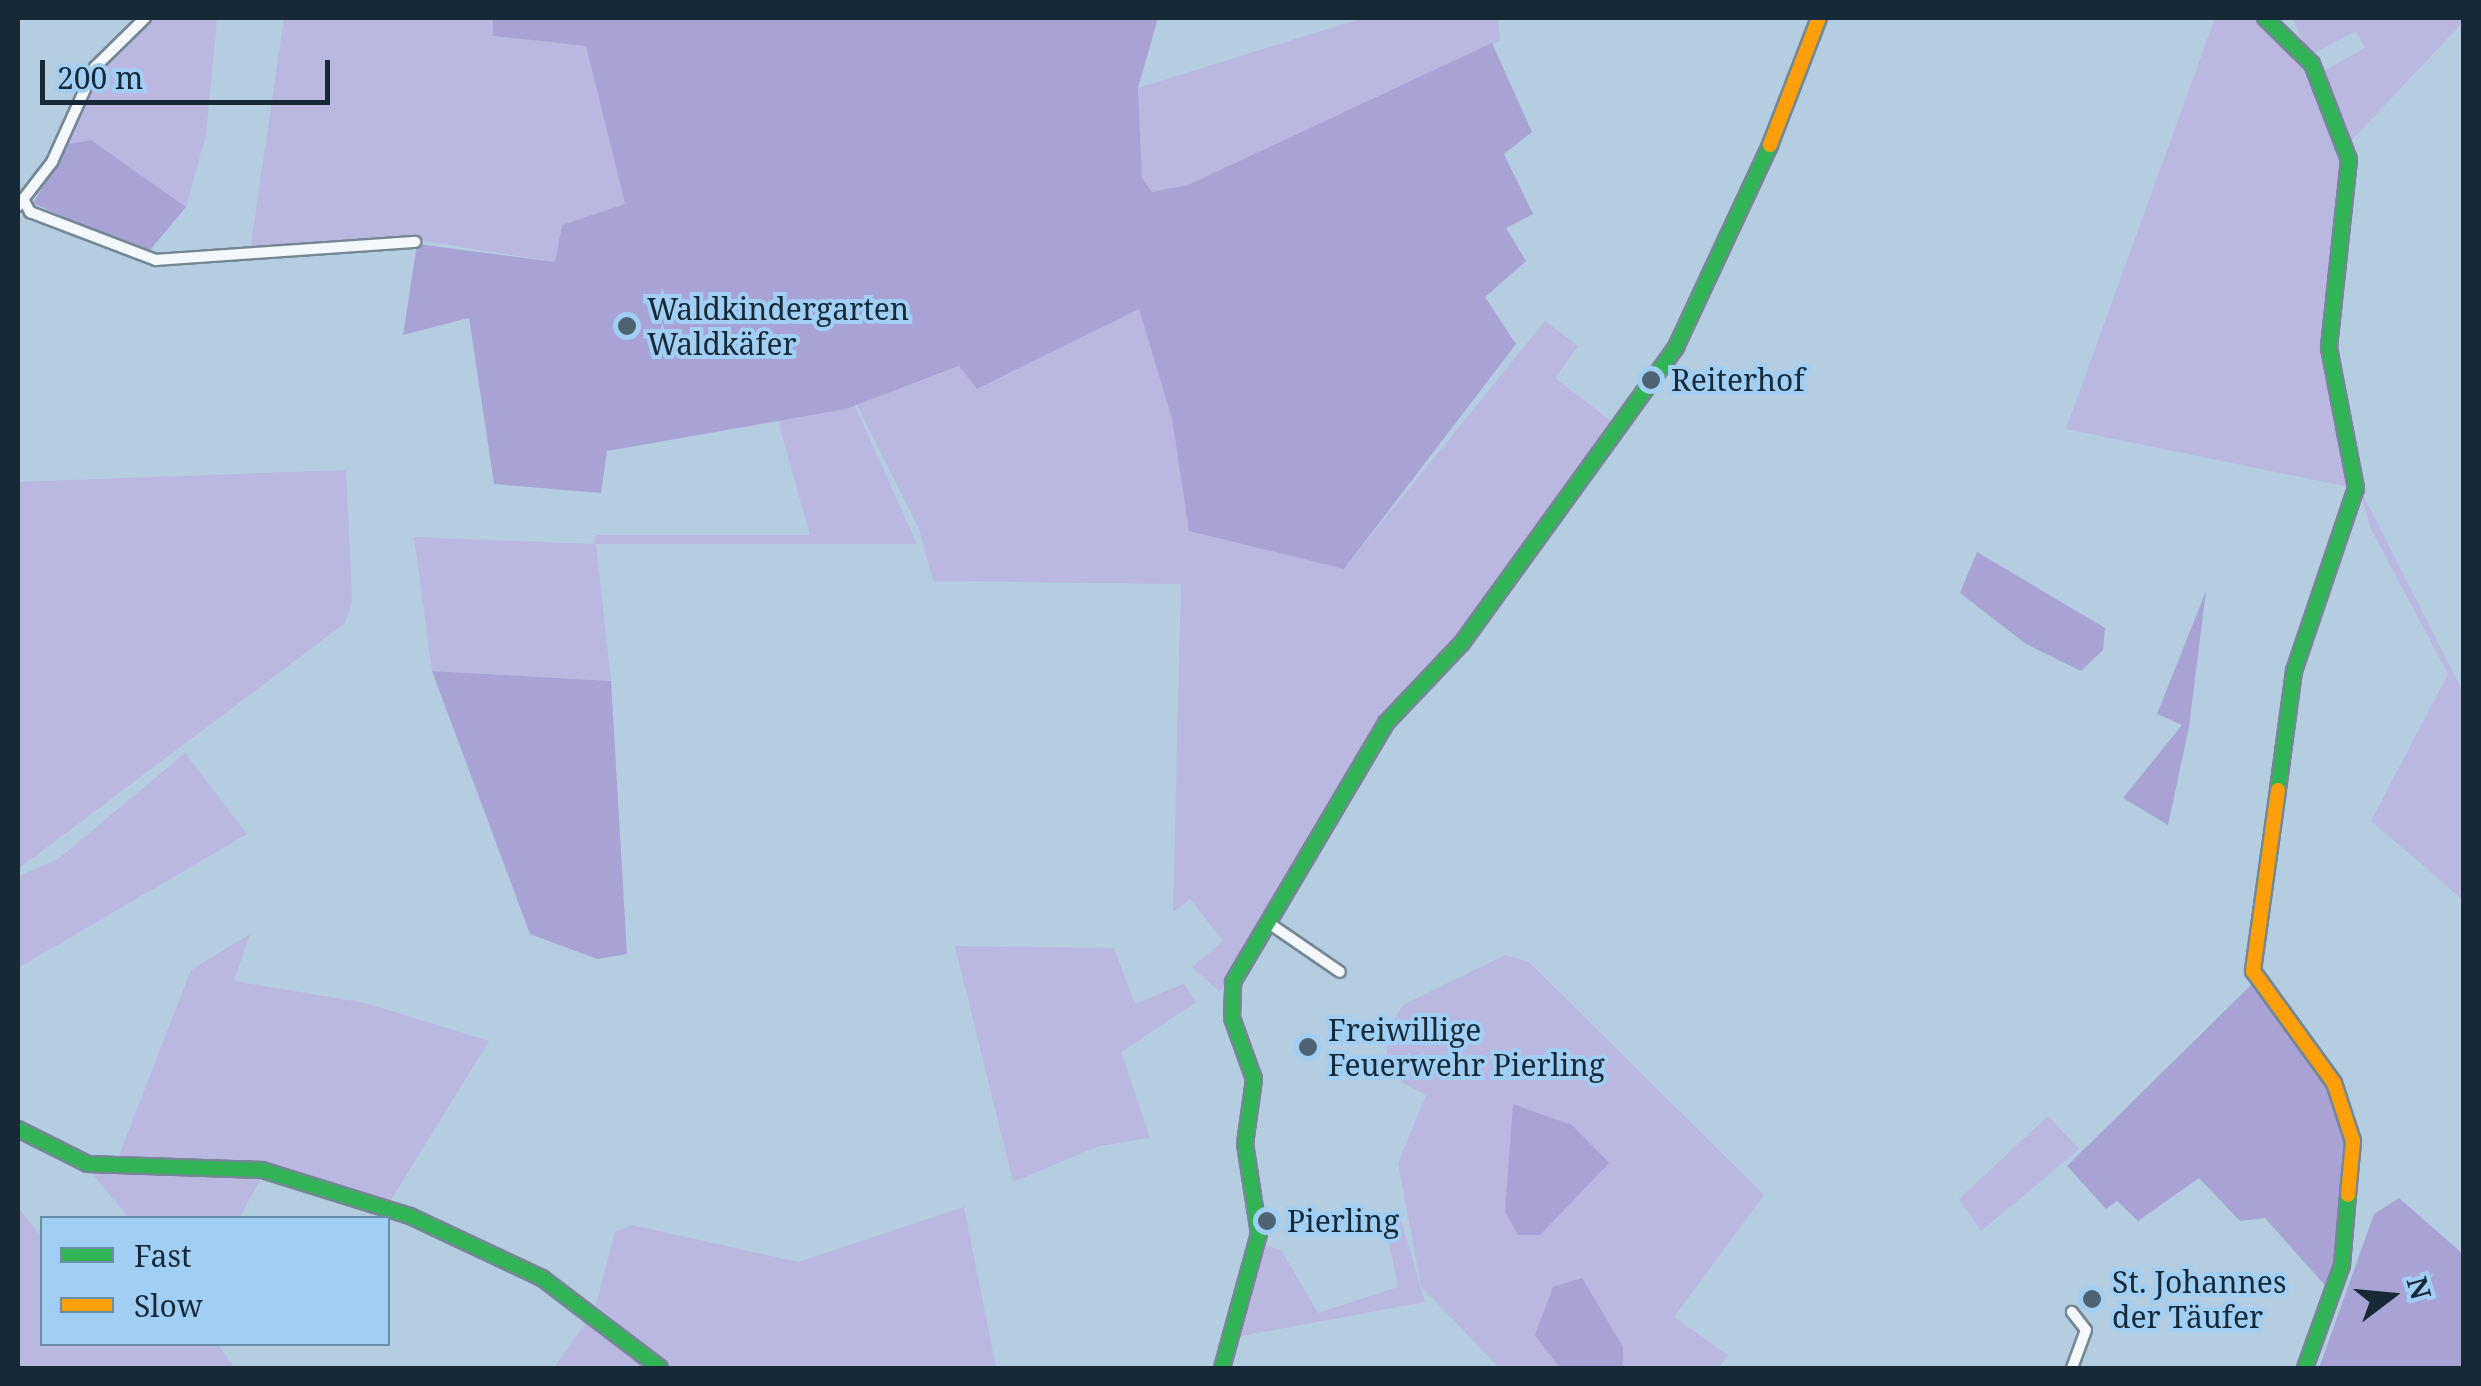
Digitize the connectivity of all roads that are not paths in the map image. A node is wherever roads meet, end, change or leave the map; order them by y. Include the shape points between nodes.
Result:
1 (146, 18) edge
2 (1819, 18) edge
3 (2265, 18) edge
4 (21, 204) edge
5 (416, 242) dead end
6 (1272, 926) junction
7 (1340, 972) dead end
8 (18, 1129) edge
9 (2072, 1312) dead end
10 (660, 1368) edge
11 (1222, 1368) edge
12 (2072, 1368) edge
13 (2306, 1368) edge

1 - 4 street via 95,67
2 - 6 street via 1750,198 1676,348 1462,644 1386,723
3 - 13 street via 2312,64 2348,160 2329,348 2356,488 2294,672 2253,972 2334,1082 2353,1142 2342,1265
4 - 5 street via 156,260
6 - 7 street
6 - 11 street via 1230,991 1254,1079 1245,1144 1258,1234
8 - 10 street via 88,1164 262,1170 410,1216 542,1278
9 - 12 street via 2086,1330

